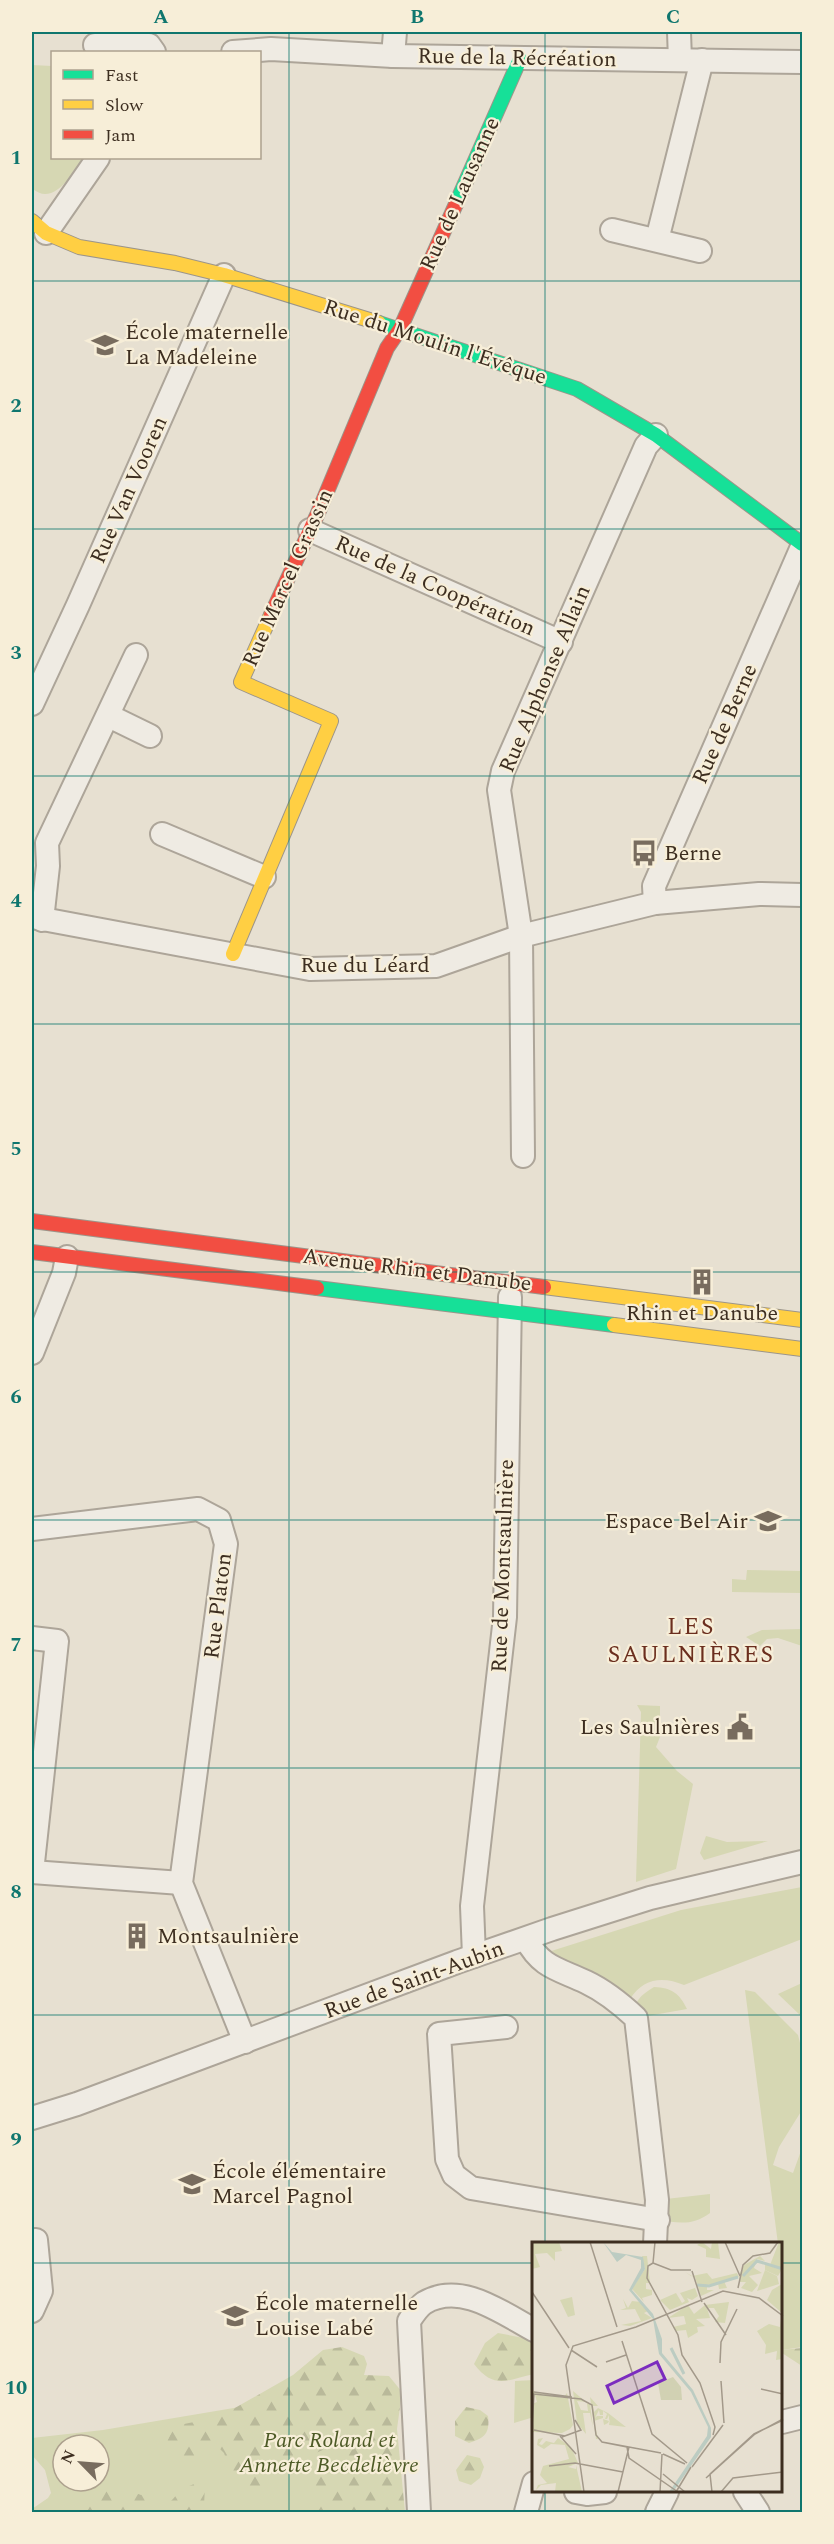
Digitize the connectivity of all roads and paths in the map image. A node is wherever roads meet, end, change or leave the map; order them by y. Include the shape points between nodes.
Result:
1 (236, 32) edge
2 (395, 32) edge
3 (679, 32) edge
4 (94, 45) dead end
5 (153, 51) edge
6 (234, 51) edge
7 (246, 51) edge
8 (393, 56) junction
9 (520, 59) junction
10 (680, 60) junction
11 (702, 60) junction
12 (802, 62) edge
13 (97, 159) edge
14 (39, 227) edge
15 (612, 230) dead end
16 (657, 240) junction
17 (700, 251) dead end
18 (224, 275) junction
19 (400, 329) junction
20 (656, 435) junction
21 (310, 530) junction
22 (802, 545) edge
23 (561, 642) junction
24 (136, 655) dead end
25 (32, 704) edge
26 (108, 716) junction
27 (150, 736) dead end
28 (162, 834) dead end
29 (264, 877) junction
30 (802, 895) edge
31 (655, 903) junction
32 (37, 918) edge
33 (521, 936) junction
34 (233, 954) junction
35 (523, 1156) dead end
36 (32, 1221) edge
37 (32, 1252) edge
38 (67, 1257) junction
39 (511, 1282) junction
40 (509, 1312) junction
41 (802, 1320) edge
42 (802, 1349) edge
43 (32, 1353) edge
44 (32, 1529) edge
45 (32, 1638) edge
46 (802, 1862) edge
47 (32, 1872) edge
48 (181, 1883) junction
49 (526, 1939) junction
50 (474, 1956) junction
51 (506, 2027) dead end
52 (245, 2042) junction
53 (32, 2118) edge
54 (658, 2220) junction
55 (36, 2240) dead end
56 (655, 2242) edge
57 (32, 2311) edge
58 (532, 2329) edge
59 (802, 2417) edge
60 (783, 2422) edge
61 (532, 2490) edge
62 (666, 2493) edge
63 (746, 2493) edge
64 (418, 2512) edge
65 (526, 2512) edge
66 (657, 2512) edge
67 (758, 2512) edge

1 - 6 street
2 - 8 street
3 - 10 street
4 - 5 street via 148,45
7 - 8 street, Rue de la Récréation
8 - 9 street, Rue de la Récréation
9 - 10 street, Rue de la Récréation
9 - 19 street, Rue de Lausanne
10 - 11 street, Rue de la Récréation
11 - 12 street, Rue de la Récréation
11 - 16 street
13 - 14 street
14 - 18 street, Rue du Moulin l'Évêque via 79,247
15 - 16 street
16 - 17 street
18 - 19 street, Rue du Moulin l'Évêque
18 - 25 street, Rue Van Vooren
19 - 20 street, Rue du Moulin l'Évêque via 578,388
19 - 21 street, Rue Marcel Grassin via 387,348
20 - 22 street, Rue du Moulin l'Évêque
20 - 23 street, Rue Alphonse Allain via 646,446
21 - 23 street, Rue de la Coopération
21 - 29 street, Rue Marcel Grassin via 241,682 331,721
22 - 31 street, Rue de Berne via 654,886
23 - 33 street, Rue Alphonse Allain via 503,771 499,790
24 - 26 street
26 - 27 street
26 - 32 street via 48,843 48,866
28 - 29 street
29 - 34 street, Rue Marcel Grassin
30 - 31 street, Rue du Léard via 759,894
31 - 33 street, Rue du Léard
32 - 34 street, Rue du Léard
33 - 34 street, Rue du Léard via 436,966 310,969
33 - 35 street, Rue Alphonse Allain
36 - 39 street, Avenue Rhin et Danube
37 - 38 street, Avenue Rhin et Danube
38 - 40 street, Avenue Rhin et Danube
38 - 43 street
39 - 40 street, Rue de Montsaulnière
39 - 41 street, Avenue Rhin et Danube
40 - 42 street, Avenue Rhin et Danube
40 - 50 street, Rue de Montsaulnière via 505,1617 472,1906
44 - 48 street, Rue Platon via 198,1509 219,1520 226,1544
45 - 47 street via 57,1641
46 - 49 street, Rue de Saint-Aubin via 650,1898
47 - 48 street
48 - 52 street, Rue Platon
49 - 50 street, Rue de Saint-Aubin
49 - 54 street via 540,1959 555,1971 587,1982 636,2018
50 - 52 street, Rue de Saint-Aubin
51 - 54 street via 439,2034 447,2158 454,2175 471,2188
52 - 53 street, Rue de Saint-Aubin
54 - 56 street
55 - 57 street via 41,2291
58 - 64 street via 478,2299 446,2296 423,2303 409,2321
59 - 60 street
61 - 65 street
62 - 66 street
63 - 67 street

